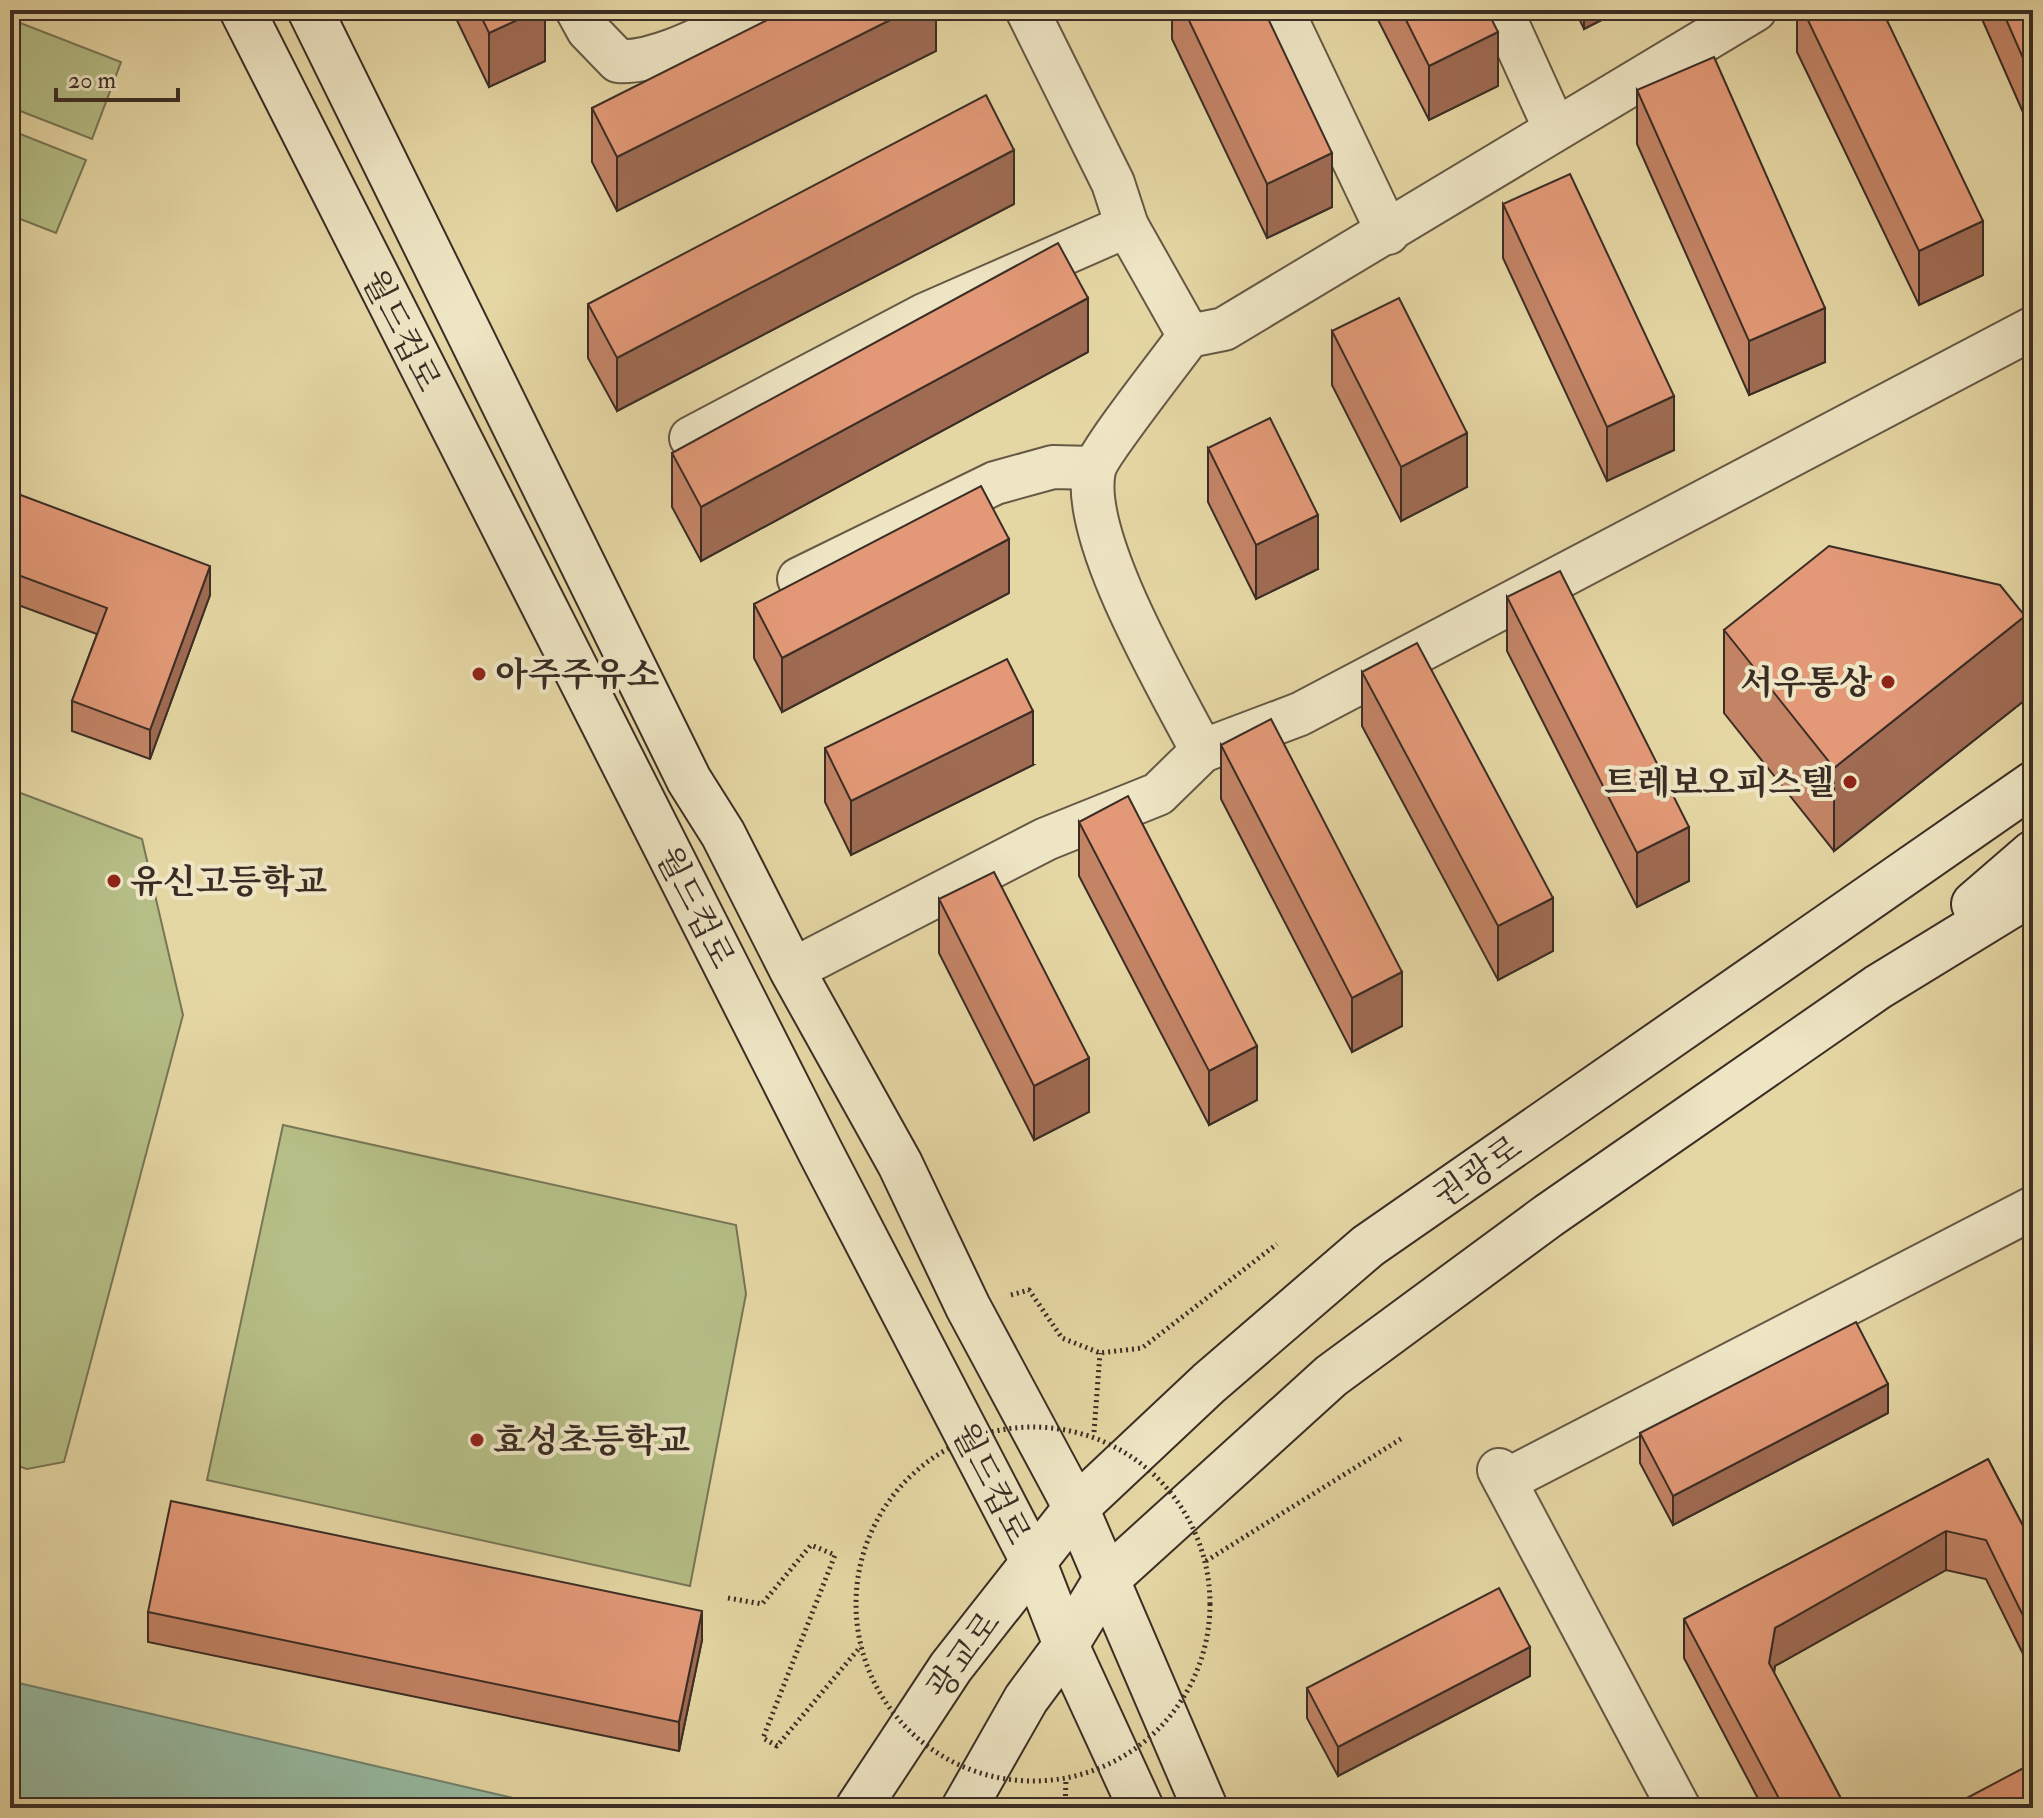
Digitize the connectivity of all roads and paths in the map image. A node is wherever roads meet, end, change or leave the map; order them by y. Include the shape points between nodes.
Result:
1 (242, 10) edge
2 (310, 10) edge
3 (577, 10) edge
4 (759, 10) edge
5 (1027, 10) edge
6 (1282, 10) edge
7 (1501, 10) edge
8 (1755, 10) edge
9 (1555, 129) junction
10 (1127, 226) junction
11 (1388, 233) junction
12 (2033, 328) edge
13 (1189, 336) junction
14 (691, 438) dead end
15 (1094, 468) junction
16 (799, 579) edge
17 (2033, 750) edge
18 (1202, 751) junction
19 (2033, 784) edge
20 (2033, 853) edge
21 (1909, 873) junction
22 (2033, 892) edge
23 (792, 970) junction
24 (1878, 987) junction
25 (2033, 1208) edge
26 (1277, 1244) dead end
27 (1029, 1290) dead end
28 (1100, 1353) junction
29 (1094, 1437) junction
30 (1404, 1437) dead end
31 (1076, 1508) junction
32 (1206, 1561) junction
33 (1034, 1563) junction
34 (1105, 1581) junction
35 (728, 1598) dead end
36 (1066, 1645) junction
37 (861, 1646) junction
38 (1066, 1779) junction
39 (858, 1808) edge
40 (964, 1808) edge
41 (1065, 1808) edge
42 (1141, 1808) edge
43 (1205, 1808) edge
44 (1679, 1808) edge

1 - 33 street, 월드컵로
2 - 23 street, 월드컵로 via 689,780 723,834
3 - 4 street via 618,61 634,62
5 - 10 street via 1113,183
6 - 11 street
7 - 9 street
8 - 9 street
9 - 11 street
10 - 13 street
10 - 14 street via 924,315
11 - 13 street via 1224,329
12 - 18 street via 1300,714
13 - 15 street
15 - 16 street via 1053,467 995,483
15 - 18 street via 1094,501 1120,592
17 - 21 street, 권광로
18 - 23 street via 1158,794 1046,839
19 - 21 street, 권광로
20 - 24 street
21 - 31 street, 권광로 via 1368,1246 1209,1383
22 - 24 street
23 - 31 street, 월드컵로 via 900,1164 968,1307
24 - 34 street via 1548,1216 1331,1376
25 - 44 street via 1502,1475
26 - 28 path via 1142,1348
27 - 28 path via 1062,1338
28 - 29 path
29 - 32 path, bridge via 1145,1466 1184,1508
29 - 37 path, bridge via 1037,1426 980,1434 928,1459 899,1486 876,1519 861,1556 855,1595
30 - 32 path
31 - 33 street, 광교로
31 - 34 street, 월드컵로
32 - 38 path, bridge via 1211,1619 1197,1676 1166,1724 1120,1759
33 - 36 street, 월드컵로
33 - 39 street, 광교로 via 951,1667
34 - 36 street
34 - 43 street, 월드컵로
35 - 37 path via 762,1604 811,1545 835,1555 763,1738 777,1746
36 - 40 street via 1026,1699
36 - 42 street, 월드컵로
37 - 38 path, bridge via 889,1708 916,1737 949,1760 1013,1780
38 - 41 path

